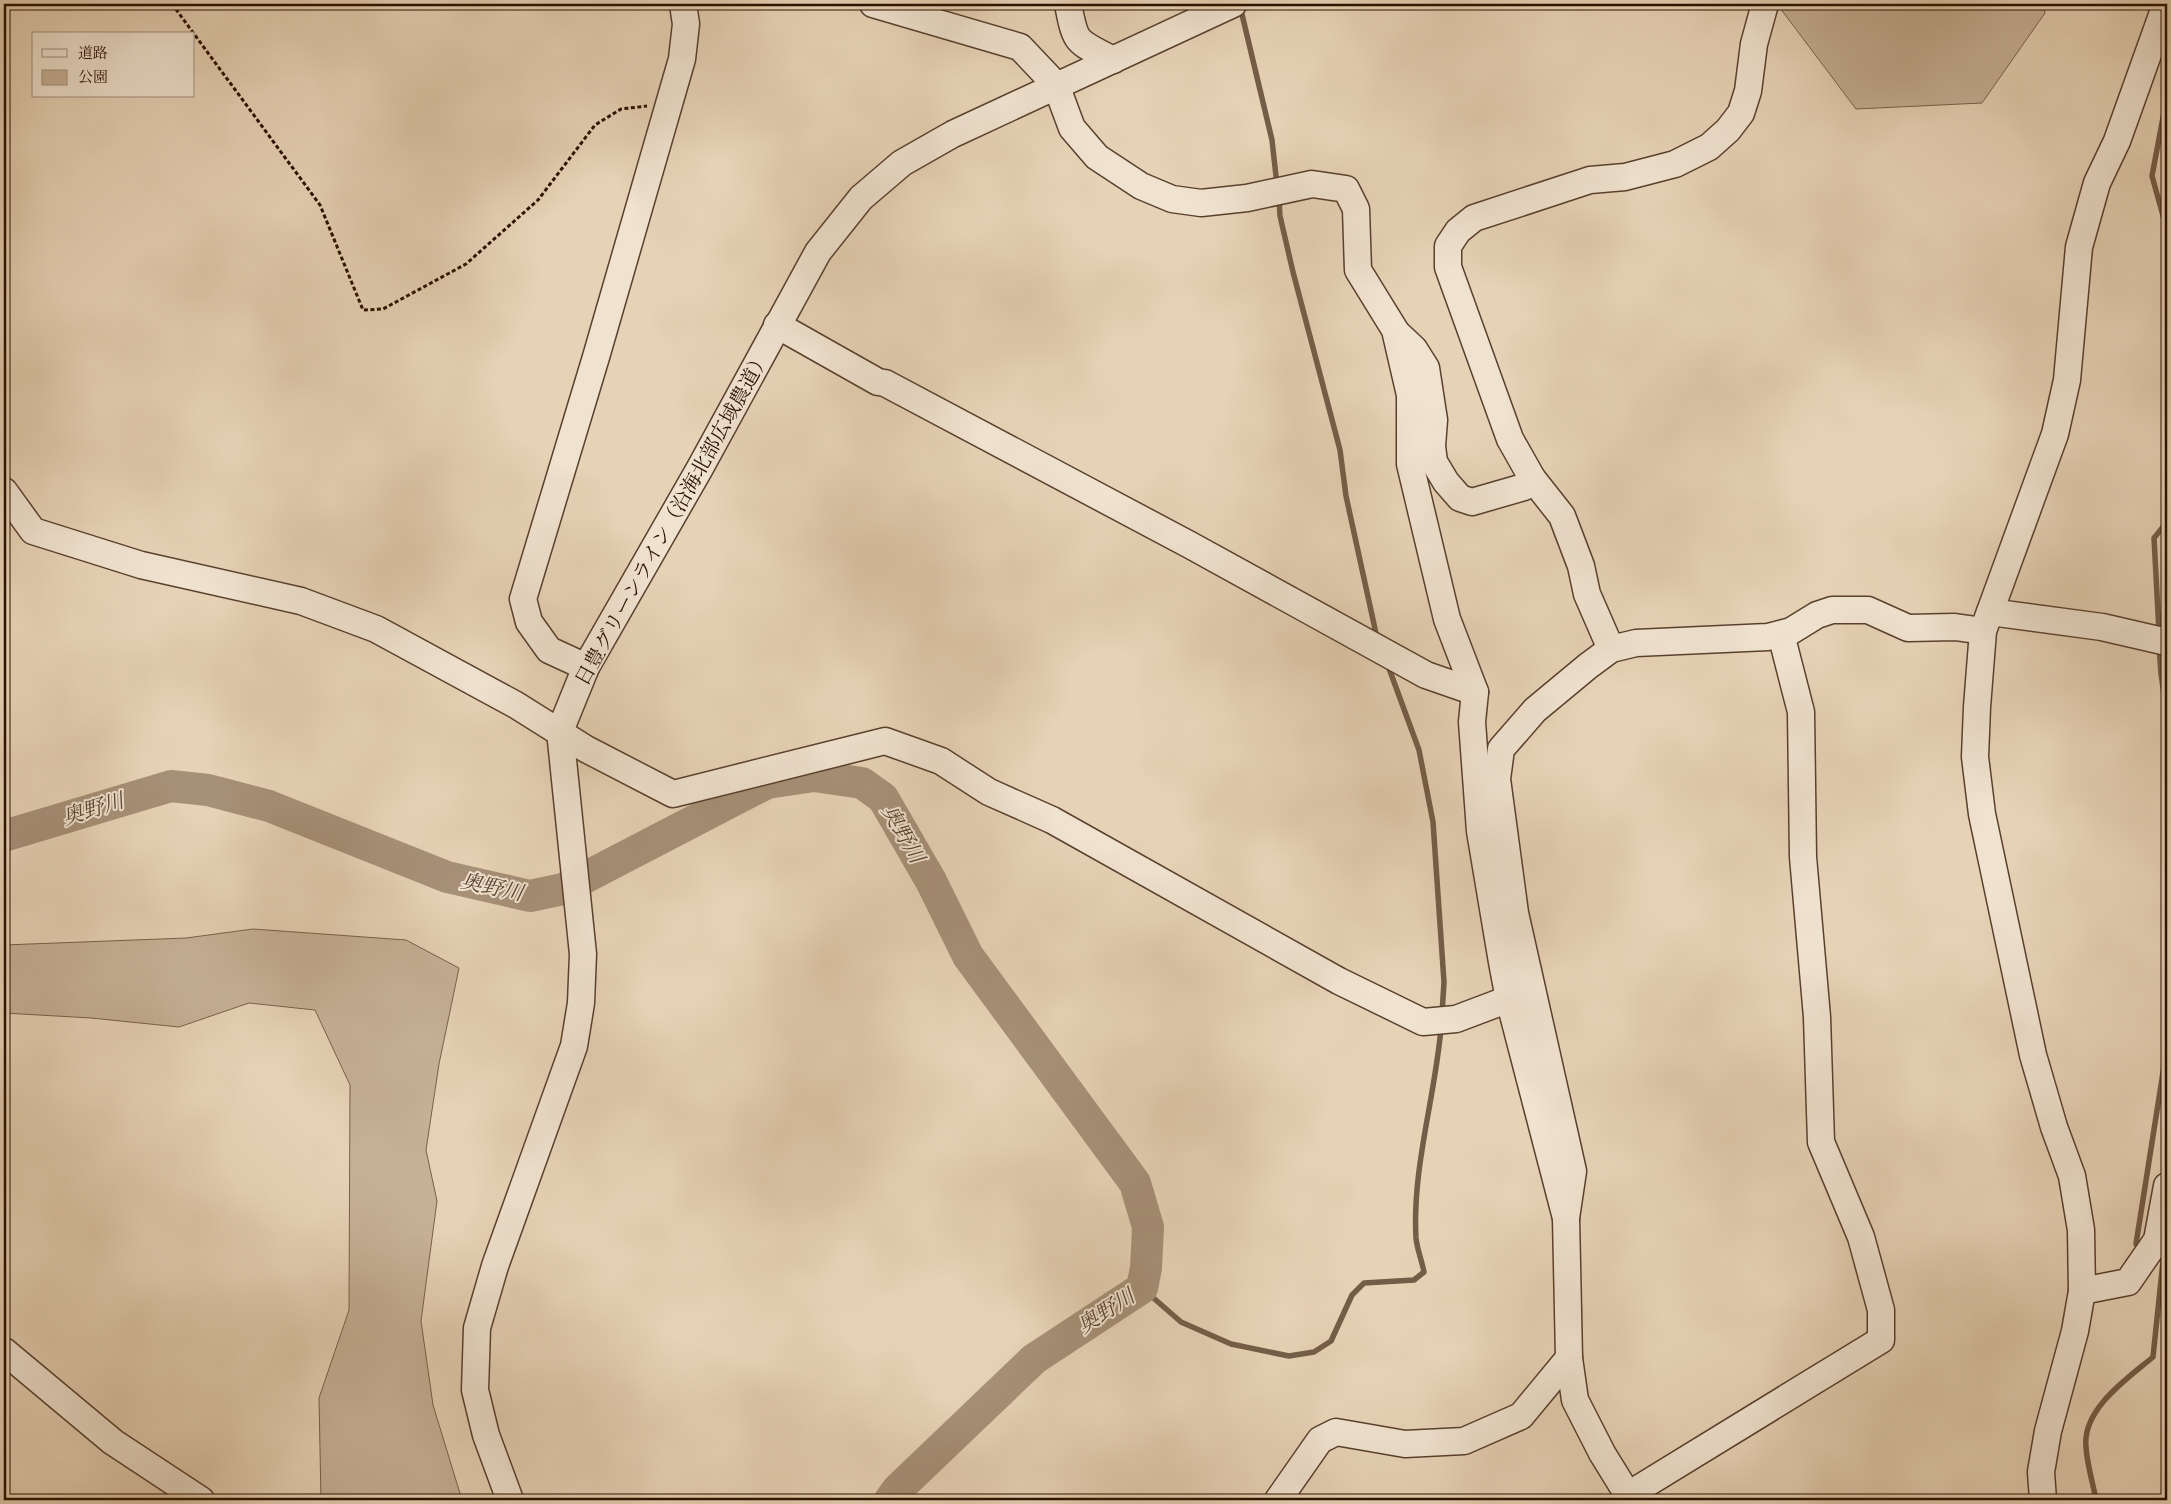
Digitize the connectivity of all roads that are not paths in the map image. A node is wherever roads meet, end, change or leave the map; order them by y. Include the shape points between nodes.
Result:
1 (683, 4) edge
2 (873, 4) edge
3 (1068, 4) edge
4 (1765, 4) edge
5 (2166, 4) edge
6 (1229, 5) edge
7 (1113, 60) junction
8 (1056, 85) junction
9 (777, 325) junction
10 (1395, 330) junction
11 (1532, 478) junction
12 (4, 491) edge
13 (1987, 622) junction
14 (1781, 634) junction
15 (2167, 642) edge
16 (1611, 649) junction
17 (586, 667) junction
18 (1474, 692) junction
19 (560, 731) junction
20 (1509, 999) junction
21 (2167, 1186) edge
22 (1566, 1218) junction
23 (2162, 1242) edge
24 (2082, 1292) junction
25 (4, 1351) edge
26 (1569, 1358) junction
27 (1629, 1498) edge
28 (201, 1500) edge
29 (510, 1500) edge
30 (1278, 1500) edge
31 (2043, 1500) edge

1 - 17 street via 686,24 682,59 523,600 530,622 549,650
2 - 8 street via 1020,47
3 - 7 street via 1078,42
4 - 11 street via 1741,113 1728,130 1709,146 1675,164 1625,177 1590,180 1474,218 1458,231 1448,246 1448,267 1510,439
5 - 13 street via 2117,141 2097,183 2080,247 2067,380 2055,434
6 - 7 street, 日豊グリーンライン（沿海北部広域農道）
7 - 8 street, 日豊グリーンライン（沿海北部広域農道）
8 - 9 street, 日豊グリーンライン（沿海北部広域農道） via 953,134 902,163 861,198 818,252
8 - 10 street via 1072,128 1097,157 1141,186 1172,199 1201,203 1312,184 1346,189 1356,209 1358,270
9 - 17 street, 日豊グリーンライン（沿海北部広域農道） via 696,476
9 - 18 street via 1426,675
10 - 11 street via 1414,349 1426,368 1434,420 1434,462 1460,498 1472,502 1524,487
10 - 18 street via 1410,396 1410,464 1447,620
11 - 16 street via 1562,516 1581,566 1587,594
12 - 19 street via 33,531 141,565 310,604 376,629
13 - 14 street via 1955,627 1908,628 1868,610 1832,610
13 - 15 street via 2102,627
13 - 24 street via 1975,757 1982,814 2033,1055 2072,1176 2081,1230
14 - 16 street via 1636,643
14 - 27 street via 1801,712 1803,857 1817,1017 1822,1142 1861,1237 1881,1310 1881,1340
16 - 22 street via 1535,710 1515,732 1501,749 1497,779 1515,913 1573,1171
17 - 19 street, 日豊グリーンライン（沿海北部広域農道）
18 - 20 street via 1472,722 1480,831
19 - 20 street via 586,749 673,794 884,741 941,761 989,792 1052,820 1339,981 1423,1022 1456,1019
19 - 29 street, 日豊グリーンライン（沿海北部広域農道） via 583,954 581,1003 574,1046 495,1266 478,1328 475,1390 486,1435
20 - 22 street
21 - 23 street
22 - 26 street
23 - 24 street via 2128,1282
24 - 31 street via 2048,1431 2042,1472
25 - 28 street via 113,1442
26 - 27 street via 1575,1400
26 - 30 street via 1521,1416 1464,1441 1405,1444 1336,1432 1320,1440

